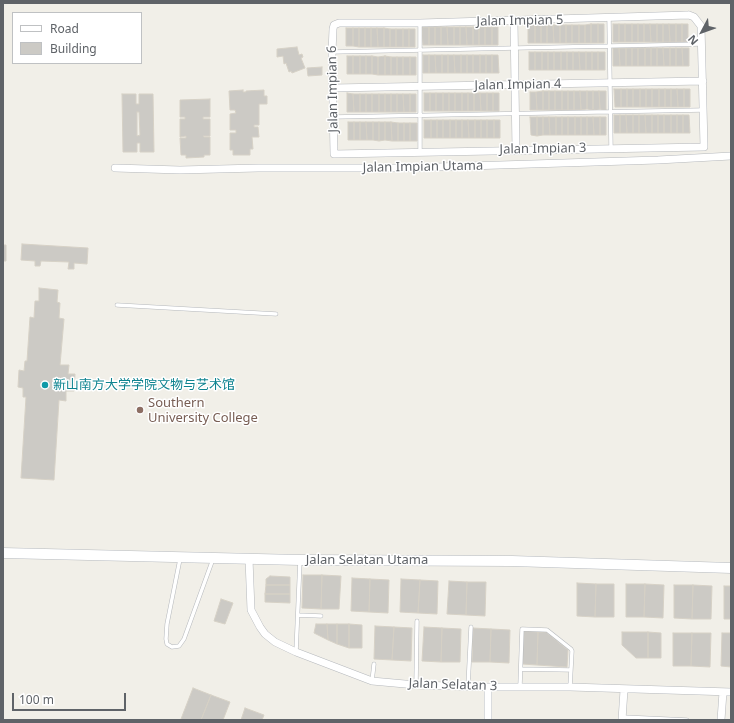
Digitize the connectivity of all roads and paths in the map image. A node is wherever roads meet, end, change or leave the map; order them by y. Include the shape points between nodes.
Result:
1 (609, 18) junction
2 (514, 21) junction
3 (420, 23) junction
4 (334, 25) joint
5 (702, 44) junction
6 (609, 46) junction
7 (514, 48) junction
8 (420, 50) junction
9 (332, 52) junction
10 (703, 81) junction
11 (610, 83) junction
12 (515, 85) junction
13 (420, 87) junction
14 (333, 88) junction
15 (703, 110) junction
16 (610, 112) junction
17 (515, 113) junction
18 (420, 115) junction
19 (333, 117) junction
20 (611, 148) junction
21 (516, 150) junction
22 (420, 152) junction
23 (334, 154) joint
24 (731, 156) edge
25 (115, 168) dead end
26 (118, 305) dead end
27 (276, 314) dead end
28 (3, 554) edge
29 (180, 556) junction
30 (214, 558) junction
31 (248, 559) junction
32 (300, 560) junction
33 (731, 568) edge
34 (298, 615) junction
35 (321, 616) dead end
36 (417, 621) dead end
37 (471, 627) dead end
38 (296, 652) junction
39 (374, 664) dead end
40 (521, 669) junction
41 (571, 670) junction
42 (372, 681) junction
43 (416, 685) junction
44 (468, 686) junction
45 (520, 686) junction
46 (488, 687) junction
47 (570, 687) junction
48 (624, 690) junction
49 (723, 692) junction
50 (731, 692) edge
51 (622, 718) edge
52 (670, 719) edge
53 (488, 720) edge
54 (687, 720) edge
55 (721, 720) edge

1 - 2 street, Jalan Impian 5
1 - 5 street, Jalan Impian 5 via 689,15 701,26
1 - 6 lane
2 - 3 street, Jalan Impian 5
2 - 7 street
3 - 4 street, Jalan Impian 5
3 - 8 lane
4 - 9 street, Jalan Impian 6
5 - 6 lane
5 - 10 street
6 - 7 lane
6 - 11 lane
7 - 8 lane
7 - 12 street
8 - 9 lane
8 - 13 lane
9 - 14 street, Jalan Impian 6
10 - 11 street, Jalan Impian 4
10 - 15 street
11 - 12 street, Jalan Impian 4
11 - 16 lane
12 - 13 street, Jalan Impian 4
12 - 17 street
13 - 14 street, Jalan Impian 4
13 - 18 lane
14 - 19 street, Jalan Impian 6
15 - 16 lane
15 - 20 street, Jalan Impian 3 via 704,147
16 - 17 lane
16 - 20 lane
17 - 18 lane
17 - 21 street
18 - 19 lane
18 - 22 lane
19 - 23 street, Jalan Impian 6
20 - 21 street, Jalan Impian 3
21 - 22 street, Jalan Impian 3
22 - 23 street, Jalan Impian 3
24 - 25 street, Jalan Impian Utama via 405,168
26 - 27 lane
28 - 29 street, Jalan Selatan Utama
29 - 30 street, Jalan Selatan Utama
29 - 30 lane via 167,624 167,644 172,647 179,646 184,639
30 - 31 street, Jalan Selatan Utama
31 - 32 street, Jalan Selatan Utama
31 - 38 street, Jalan Selatan 3 via 252,610 260,627 275,642
32 - 33 street, Jalan Selatan Utama via 512,561
32 - 34 lane
34 - 35 lane
34 - 38 lane
36 - 43 lane
37 - 44 lane
38 - 42 street, Jalan Selatan 3
39 - 42 lane
40 - 41 lane
40 - 41 lane via 522,629 547,630 571,649
40 - 45 lane
41 - 47 lane
42 - 43 street, Jalan Selatan 3
43 - 44 street, Jalan Selatan 3
44 - 46 street, Jalan Selatan 3
45 - 46 street, Jalan Selatan 3
45 - 47 street, Jalan Selatan 3
46 - 53 street
47 - 48 street, Jalan Selatan 3
48 - 49 street, Jalan Selatan 3
48 - 51 street
49 - 50 street, Jalan Selatan 3
49 - 55 street
51 - 52 lane
52 - 54 lane

